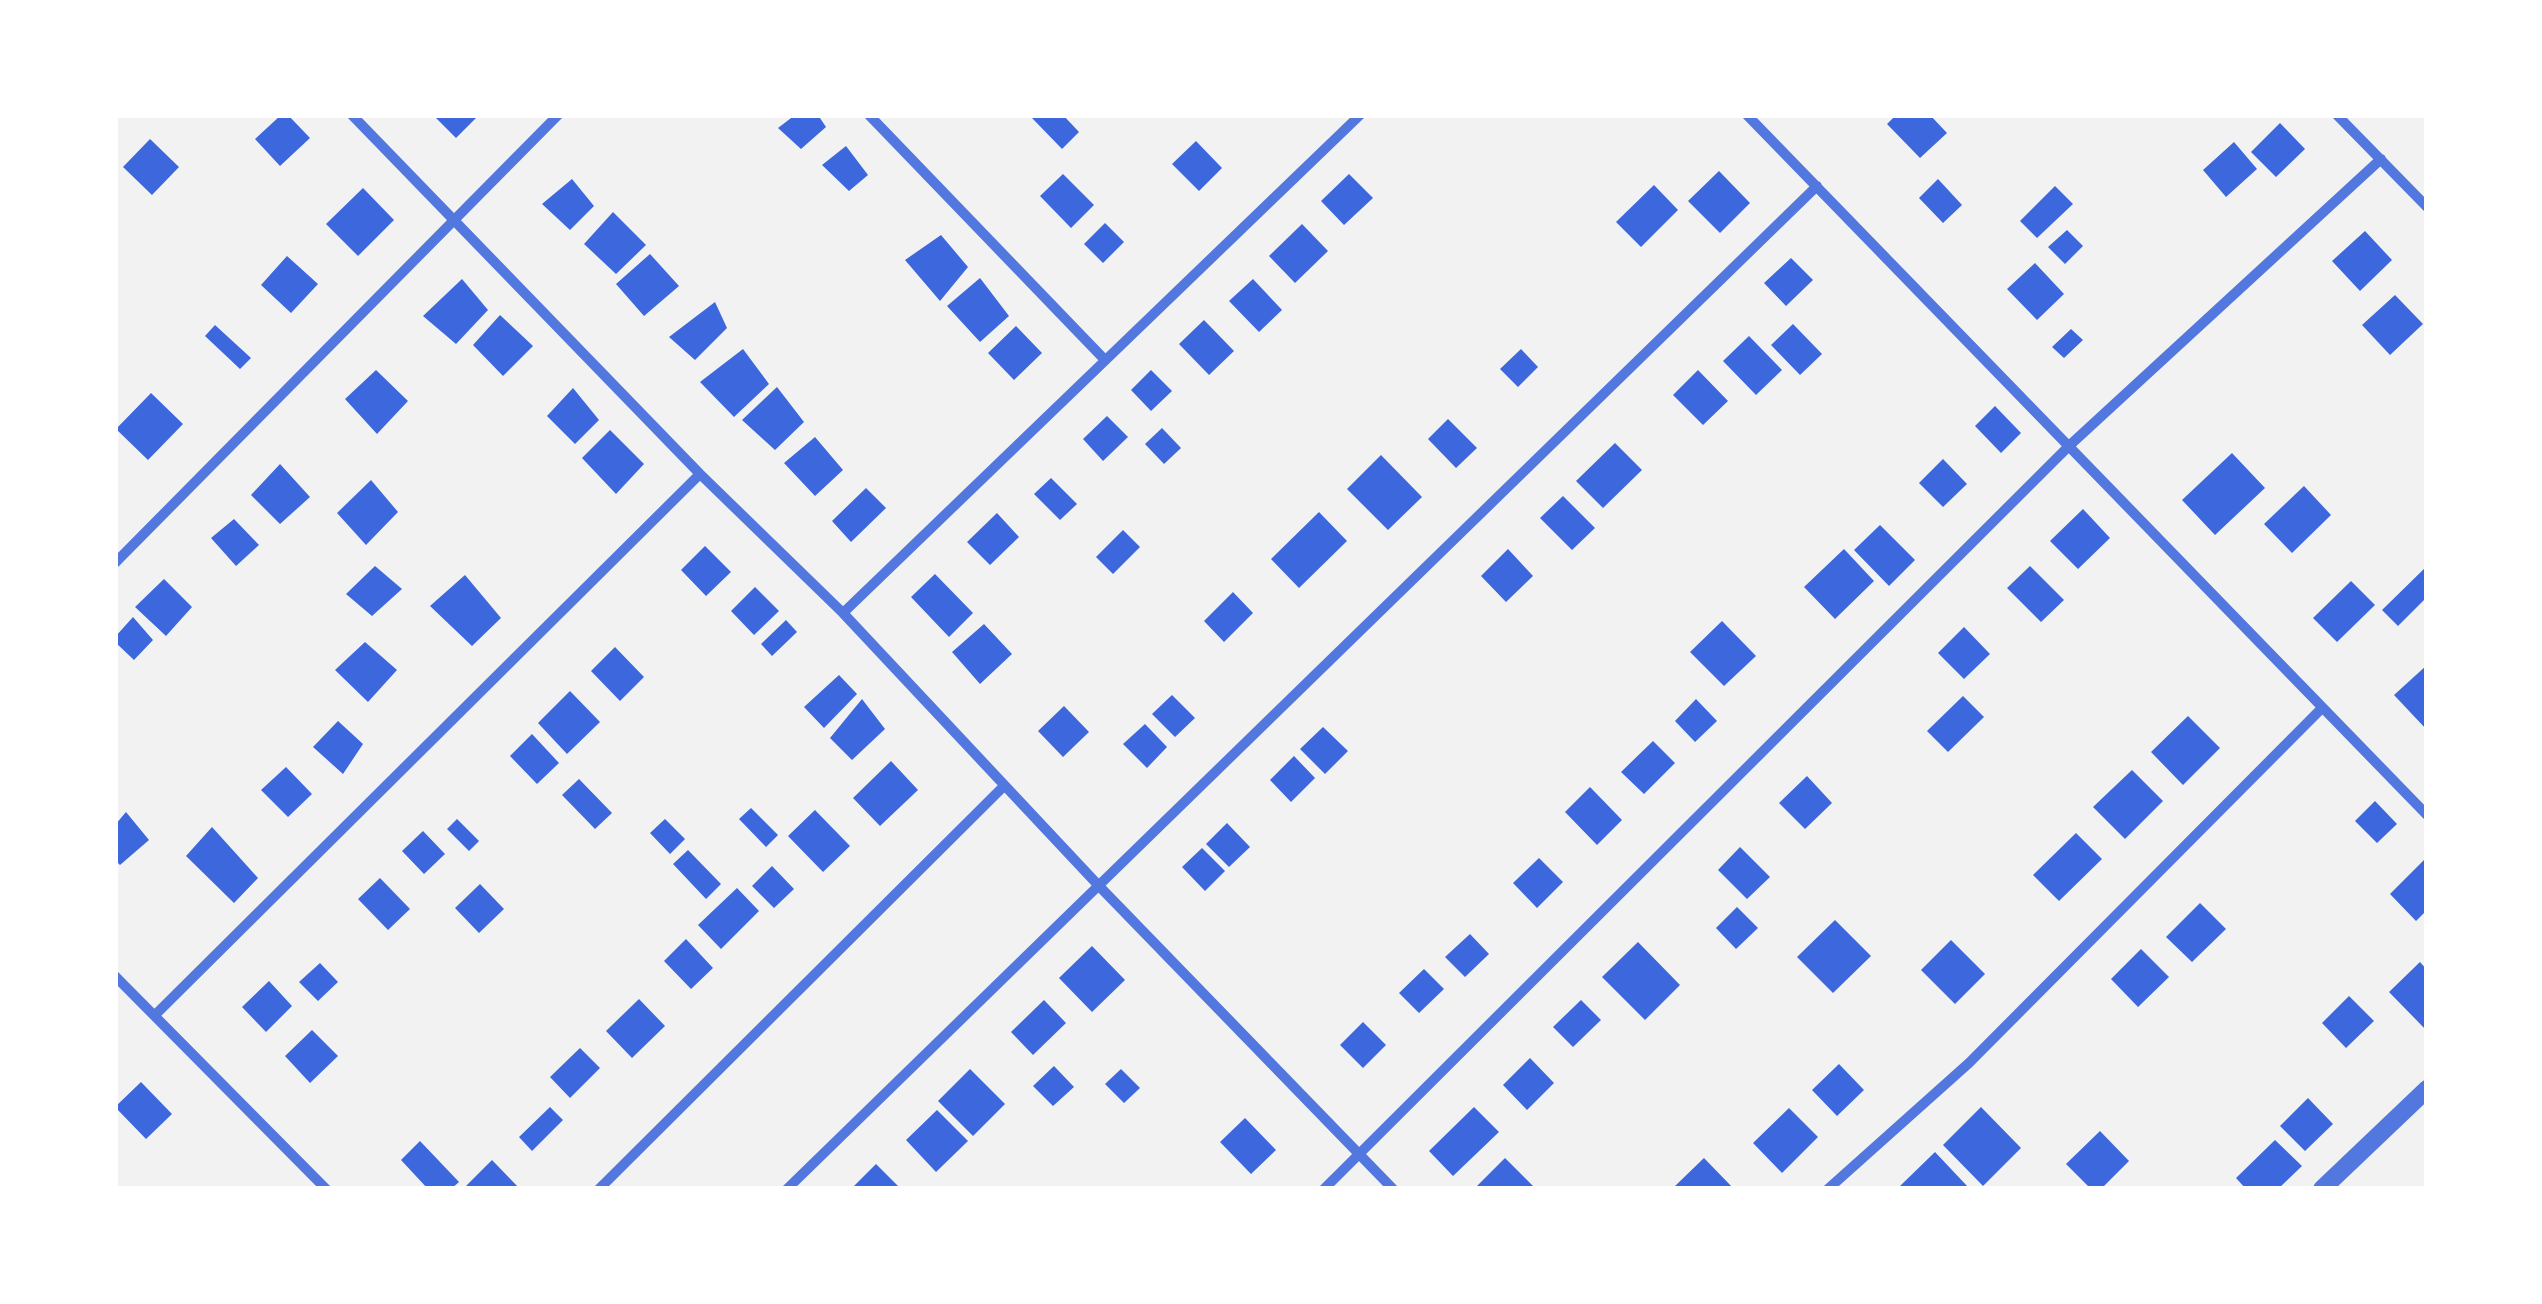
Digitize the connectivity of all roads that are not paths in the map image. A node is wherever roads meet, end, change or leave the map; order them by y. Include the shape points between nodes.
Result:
1 (352, 115) edge
2 (558, 115) edge
3 (869, 115) edge
4 (1360, 115) edge
5 (1747, 115) edge
6 (2337, 115) edge
7 (2380, 159) junction
8 (1816, 186) junction
9 (2427, 207) edge
10 (453, 221) junction
11 (1105, 360) junction
12 (2070, 445) junction
13 (700, 474) junction
14 (115, 563) edge
15 (842, 613) junction
16 (2322, 708) junction
17 (1004, 786) junction
18 (2427, 816) edge
19 (1099, 886) junction
20 (115, 976) edge
21 (155, 1015) junction
22 (2427, 1088) edge
23 (1359, 1154) junction
24 (319, 1186) edge
25 (599, 1189) edge
26 (788, 1189) edge
27 (1324, 1189) edge
28 (1393, 1189) edge
29 (1828, 1189) edge
30 (2322, 1189) edge

1 - 10 street
2 - 10 street
3 - 11 street
4 - 11 street
5 - 8 street
6 - 7 street
7 - 9 street
7 - 12 street
8 - 12 street
8 - 19 street
10 - 13 street
10 - 14 street
11 - 15 street
12 - 16 street
12 - 23 street
13 - 15 street
13 - 21 street
15 - 17 street
16 - 18 street
16 - 29 street via 1968,1063
17 - 19 street
17 - 25 street
19 - 23 street
19 - 26 street
20 - 21 street
21 - 24 street
22 - 30 street
23 - 27 street
23 - 28 street

